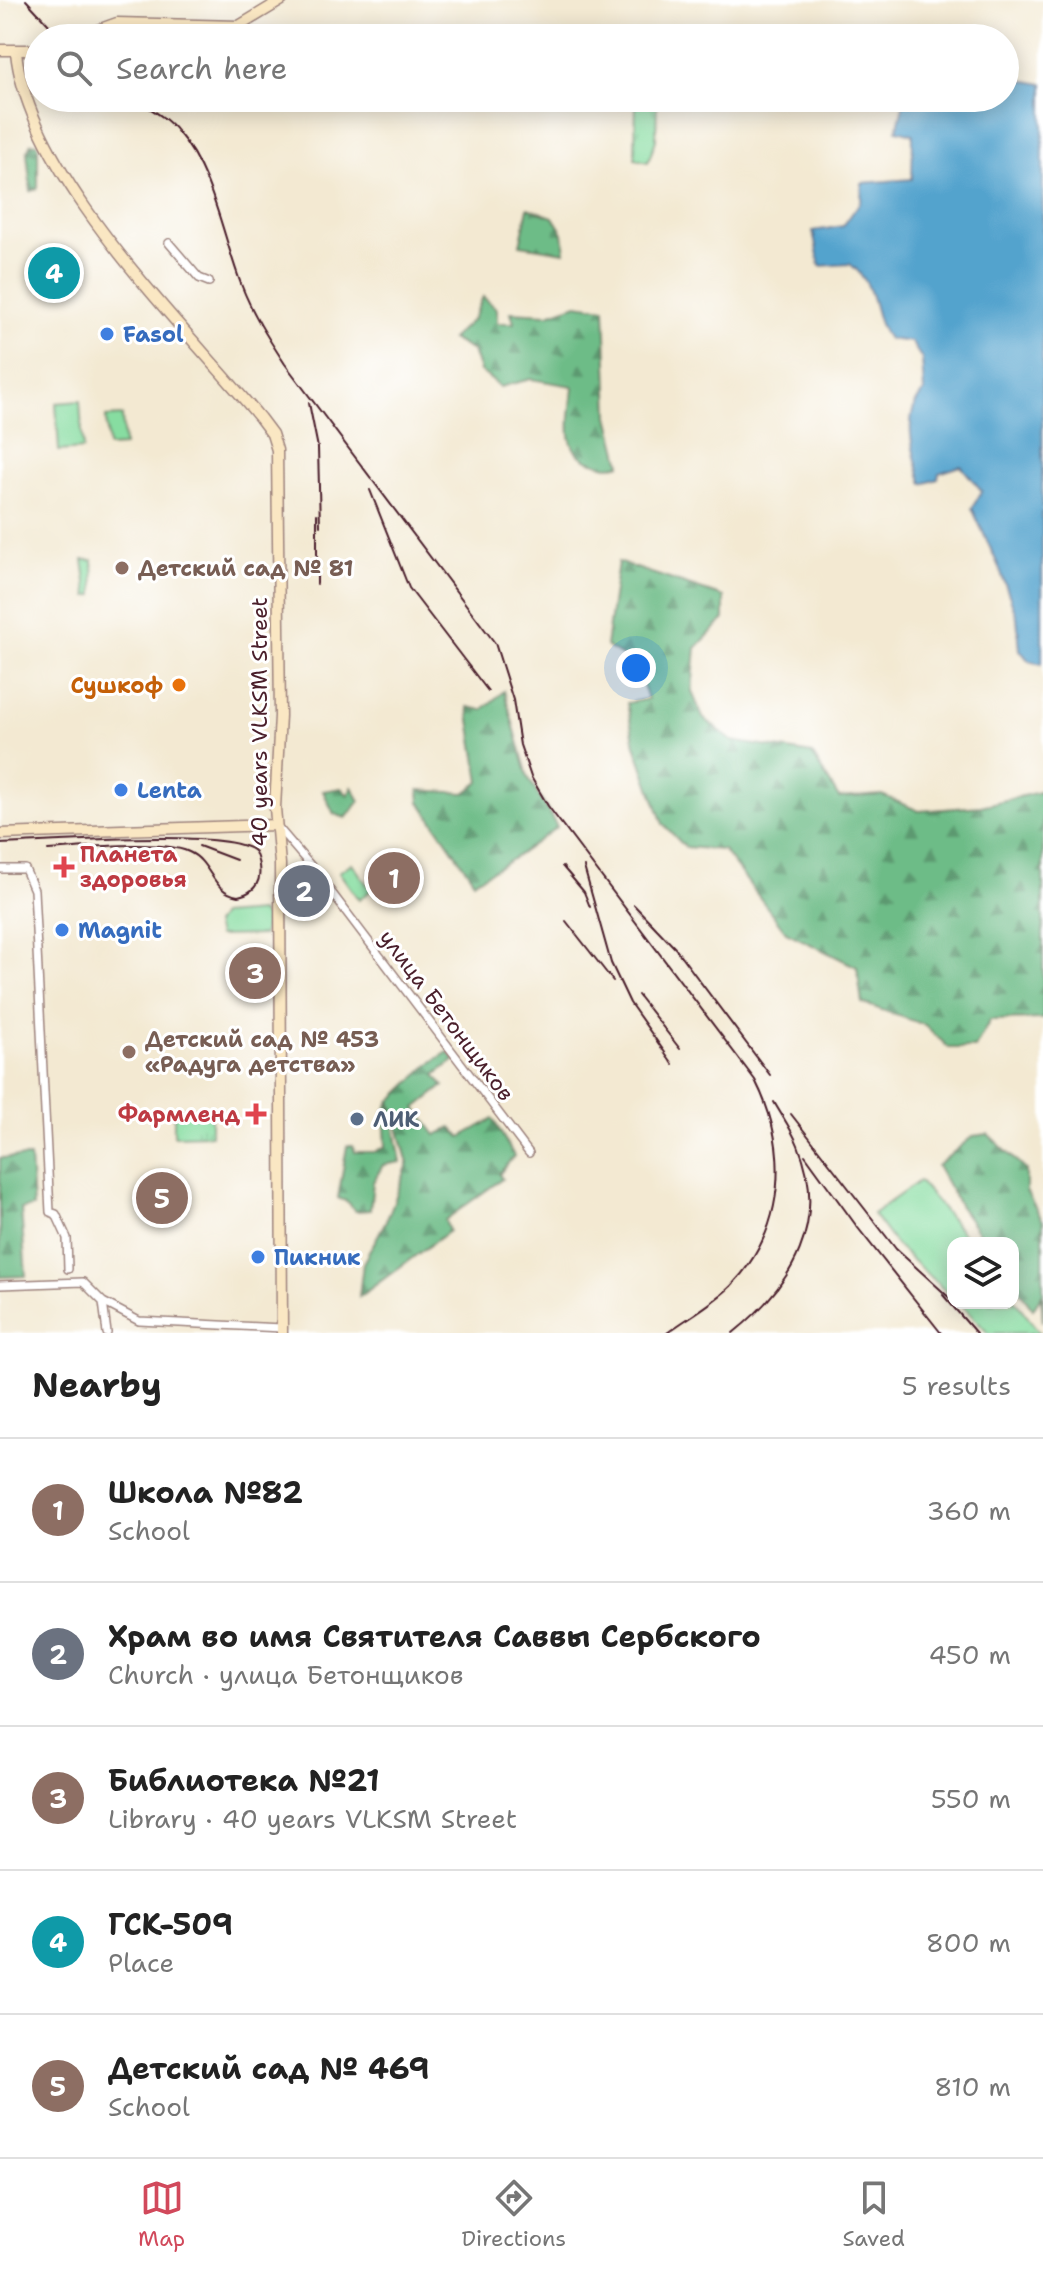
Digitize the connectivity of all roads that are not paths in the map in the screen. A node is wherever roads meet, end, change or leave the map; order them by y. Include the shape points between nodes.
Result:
1 (282, 0) edge
2 (114, 24) edge
3 (158, 24) edge
4 (242, 24) edge
5 (0, 50) edge
6 (24, 51) edge
7 (16, 52) junction
8 (24, 80) edge
9 (34, 112) edge
10 (169, 243) dead end
11 (209, 282) dead end
12 (276, 825) junction
13 (0, 834) edge
14 (0, 869) edge
15 (529, 1153) dead end
16 (68, 1269) dead end
17 (0, 1285) edge
18 (103, 1302) junction
19 (282, 1330) edge
20 (107, 1333) edge

1 - 4 main road
2 - 3 main road
5 - 7 main road
6 - 7 main road
7 - 8 main road, 40 years VLKSM Street
9 - 12 main road, 40 years VLKSM Street via 74,191 107,237 272,434 279,484
10 - 11 street via 199,278
12 - 13 main road
12 - 15 street, улица Бетонщиков
12 - 19 main road, 40 years VLKSM Street
14 - 16 street via 25,869 34,890 50,1212 67,1238
17 - 18 street via 83,1282
18 - 19 street via 139,1321
18 - 20 street

